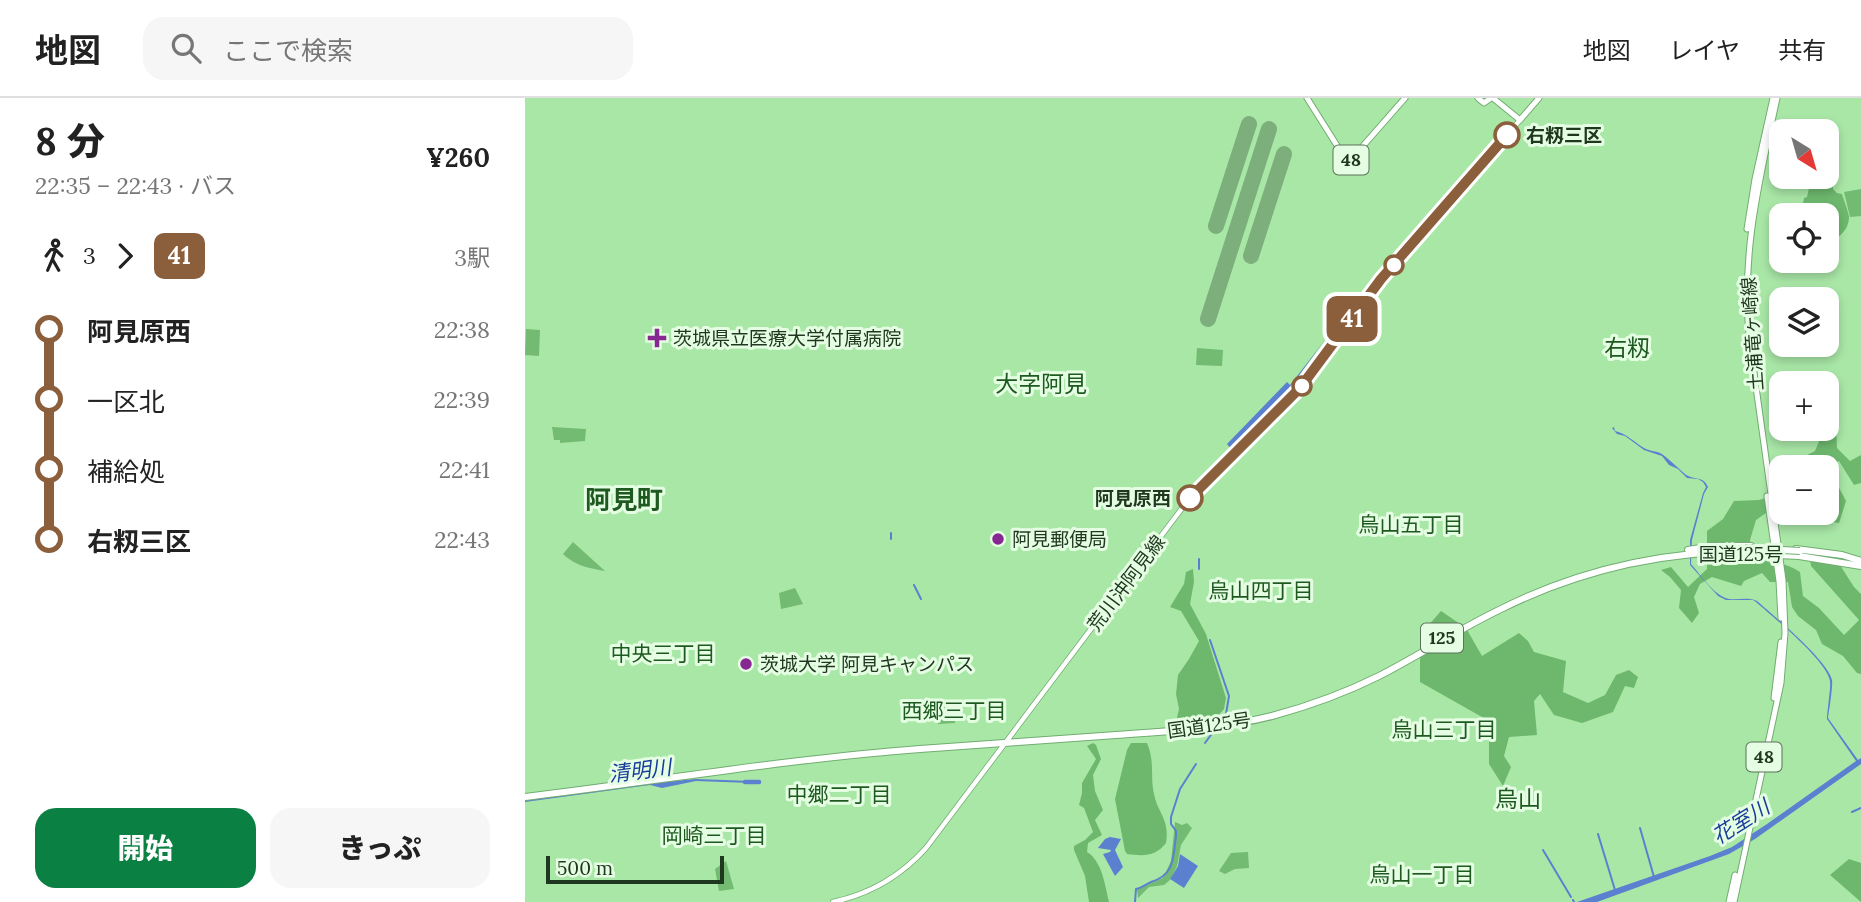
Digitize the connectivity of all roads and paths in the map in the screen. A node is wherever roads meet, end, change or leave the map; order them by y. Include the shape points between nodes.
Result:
1 (1307, 98) edge
2 (1405, 98) edge
3 (1478, 98) edge
4 (1492, 98) edge
5 (1539, 98) edge
6 (1775, 98) edge
7 (1520, 120) junction
8 (1777, 551) junction
9 (1680, 553) junction
10 (1861, 563) edge
11 (1007, 741) junction
12 (525, 795) edge
13 (833, 902) edge
14 (1732, 902) edge

1 - 2 main road, 48 via 1348,163
3 - 4 main road via 1486,103
4 - 7 main road
5 - 7 main road
6 - 8 main road, 土浦竜ヶ崎線 / 48 via 1751,219 1747,322
7 - 11 main road, 荒川沖阿見線 via 1381,279 1300,388 1189,499
8 - 9 highway
8 - 10 highway via 1816,551
8 - 14 main road, 土浦竜ヶ崎線 / 48 via 1780,650
9 - 10 highway, 国道125号 / 125, bridge via 1800,553
9 - 11 highway, 国道125号 / 125 via 1608,568 1541,590 1372,680 1297,709 1210,727
11 - 12 highway, 国道125号 / 125 via 811,758
11 - 13 main road, 荒川沖阿見線 via 913,862 878,887

